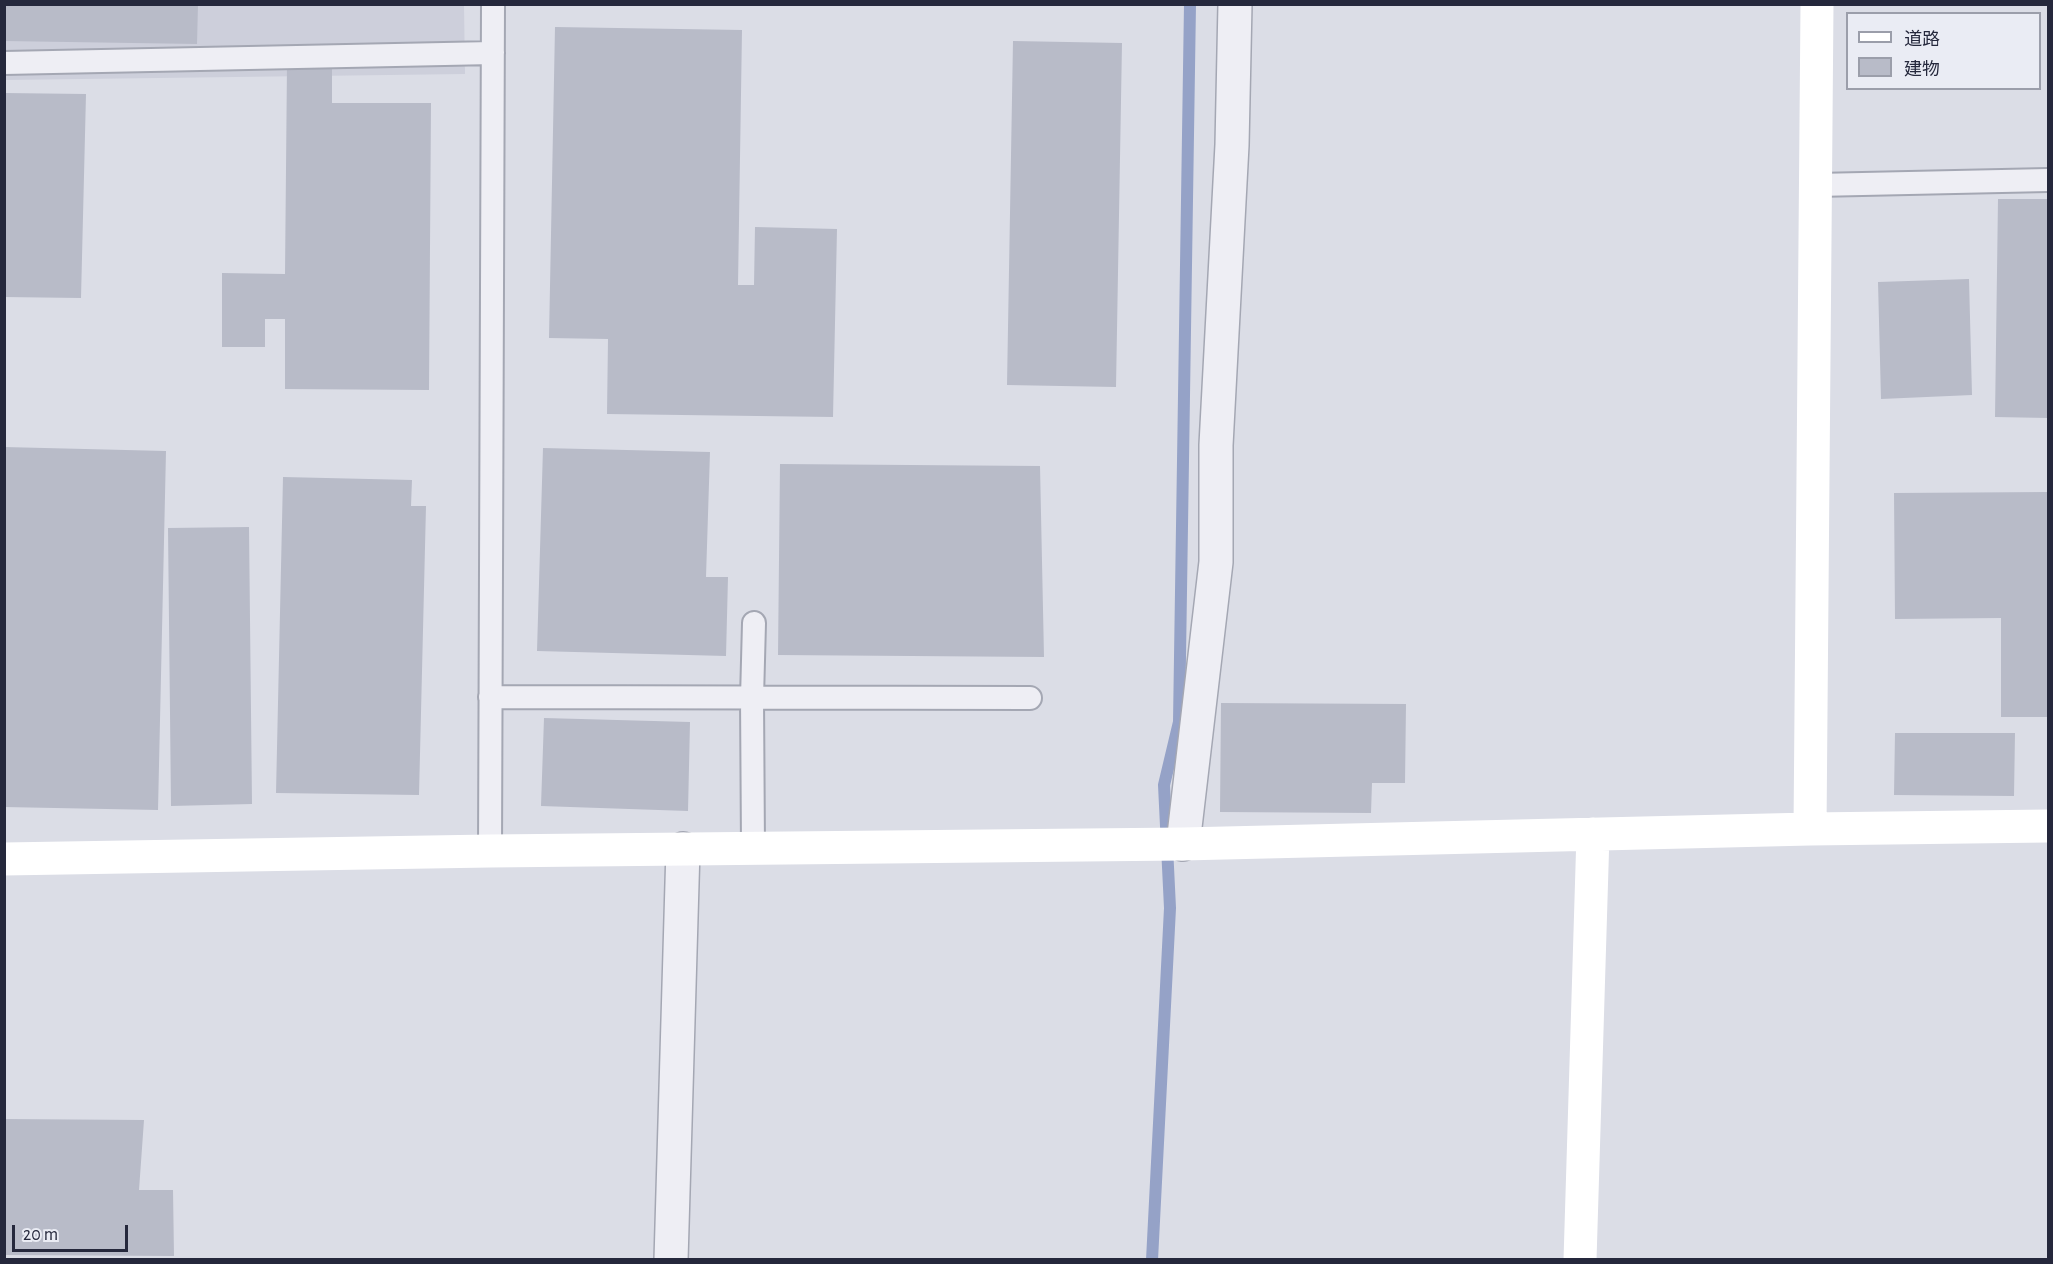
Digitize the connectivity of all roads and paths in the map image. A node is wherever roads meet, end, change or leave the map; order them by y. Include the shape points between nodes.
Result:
1 (493, 4) edge
2 (1235, 4) edge
3 (1817, 4) edge
4 (493, 53) junction
5 (4, 63) edge
6 (2049, 180) edge
7 (1816, 186) junction
8 (754, 623) dead end
9 (490, 697) junction
10 (752, 698) junction
11 (1030, 698) dead end
12 (2049, 826) edge
13 (1810, 829) junction
14 (1593, 834) junction
15 (1183, 844) junction
16 (753, 848) junction
17 (683, 849) junction
18 (490, 851) junction
19 (4, 859) edge
20 (671, 1260) edge
21 (1580, 1260) edge

1 - 4 lane
2 - 15 street via 1232,145 1216,445 1216,562
3 - 7 street
4 - 5 lane
4 - 9 lane
6 - 7 lane
7 - 13 street
8 - 10 lane
9 - 10 lane
9 - 18 lane
10 - 11 lane
10 - 16 lane
12 - 13 street
13 - 14 street
14 - 15 street
14 - 21 street
15 - 16 street
16 - 17 street
17 - 18 street
17 - 20 street
18 - 19 street

